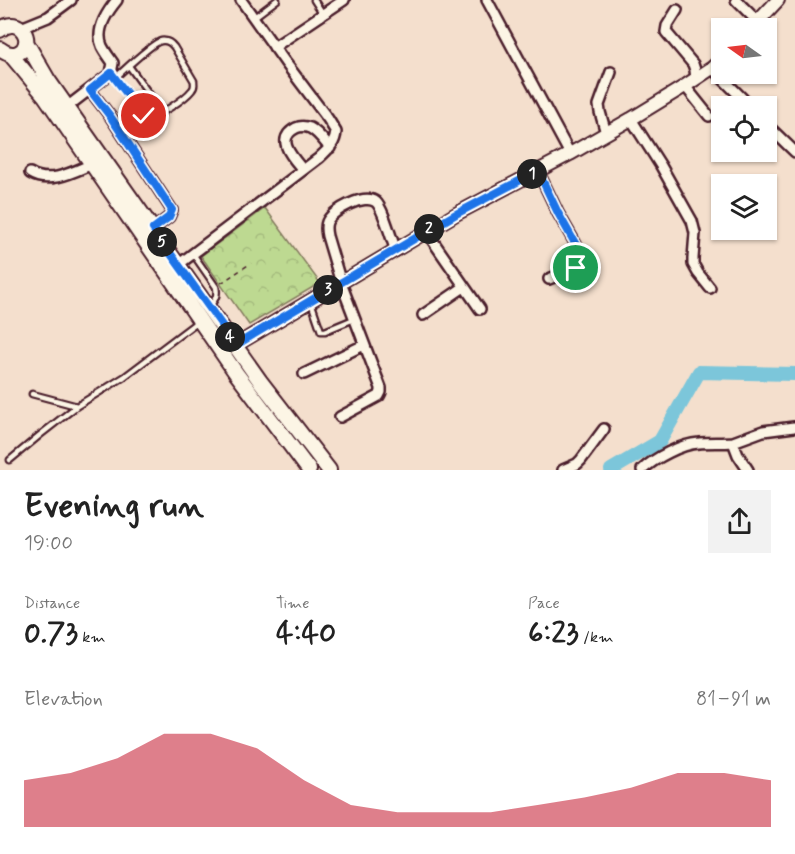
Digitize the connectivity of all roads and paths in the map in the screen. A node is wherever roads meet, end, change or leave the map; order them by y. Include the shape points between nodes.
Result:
1 (72, 0) edge
2 (117, 0) edge
3 (241, 0) edge
4 (277, 0) edge
5 (314, 0) edge
6 (344, 0) edge
7 (487, 0) edge
8 (736, 0) edge
9 (778, 0) edge
10 (677, 10) dead end
11 (323, 14) junction
12 (253, 18) junction
13 (750, 18) edge
14 (761, 18) edge
15 (14, 30) edge
16 (274, 47) junction
17 (5, 52) edge
18 (129, 66) junction
19 (711, 68) edge
20 (611, 72) dead end
21 (113, 75) junction
22 (696, 79) junction
23 (733, 84) edge
24 (685, 86) junction
25 (90, 90) junction
26 (742, 96) edge
27 (67, 107) junction
28 (163, 113) junction
29 (708, 116) dead end
30 (631, 119) junction
31 (606, 133) junction
32 (777, 135) edge
33 (330, 148) junction
34 (795, 152) edge
35 (570, 154) junction
36 (92, 164) junction
37 (303, 170) junction
38 (538, 171) junction
39 (30, 173) dead end
40 (153, 229) junction
41 (426, 231) junction
42 (396, 251) junction
43 (193, 254) junction
44 (251, 263) dead end
45 (178, 265) junction
46 (549, 279) dead end
47 (341, 283) junction
48 (216, 286) junction
49 (465, 287) junction
50 (710, 288) dead end
51 (310, 301) junction
52 (209, 308) junction
53 (480, 309) dead end
54 (423, 315) dead end
55 (354, 319) junction
56 (200, 320) junction
57 (236, 345) junction
58 (364, 345) junction
59 (304, 374) dead end
60 (32, 394) dead end
61 (77, 406) junction
62 (340, 417) dead end
63 (794, 427) dead end
64 (604, 429) dead end
65 (733, 442) junction
66 (10, 460) dead end
67 (309, 470) edge
68 (329, 470) edge
69 (563, 470) edge
70 (642, 470) edge
71 (748, 470) edge

1 - 15 street via 48,16
2 - 21 street via 100,30 102,47 113,63
3 - 12 street
4 - 12 lane
5 - 11 lane
6 - 11 street
7 - 35 street
8 - 13 street
9 - 14 street
10 - 22 street via 666,32 693,64
11 - 16 street
12 - 16 street
15 - 17 main road via 25,46 19,53
15 - 27 main road
16 - 33 street via 335,129
17 - 36 main road via 45,96
18 - 21 lane
18 - 28 lane
18 - 28 lane via 155,43 168,42 174,47 195,85
19 - 22 street
20 - 31 street via 599,105
21 - 25 street
21 - 28 lane via 144,116
22 - 24 street
23 - 26 street
24 - 29 street
24 - 30 street
25 - 27 street
25 - 40 street via 172,210
27 - 40 main road
30 - 31 street
30 - 50 street via 692,221 693,264
31 - 35 street
32 - 34 street
33 - 37 street
33 - 37 street via 309,128 298,127 289,133 287,149
35 - 38 street
36 - 39 street via 56,177 41,178
36 - 56 main road
37 - 43 street
38 - 41 street
38 - 46 street via 582,259 578,267
40 - 45 main road
41 - 42 street
41 - 49 street
42 - 47 street
42 - 47 street via 376,201 364,200 340,208 328,219 326,228
43 - 45 street
43 - 48 lane
44 - 48 path
45 - 52 main road
47 - 51 street
47 - 55 street
48 - 52 lane via 218,293
49 - 53 street
49 - 54 street
51 - 55 lane via 321,331
51 - 57 street
52 - 57 main road
55 - 58 street
56 - 61 lane via 124,377
56 - 67 main road
57 - 68 main road
58 - 59 street
58 - 62 street via 381,392
60 - 61 lane
61 - 66 lane
63 - 65 street via 763,431
64 - 69 street via 580,460
65 - 70 street via 693,444 660,457
65 - 71 street

